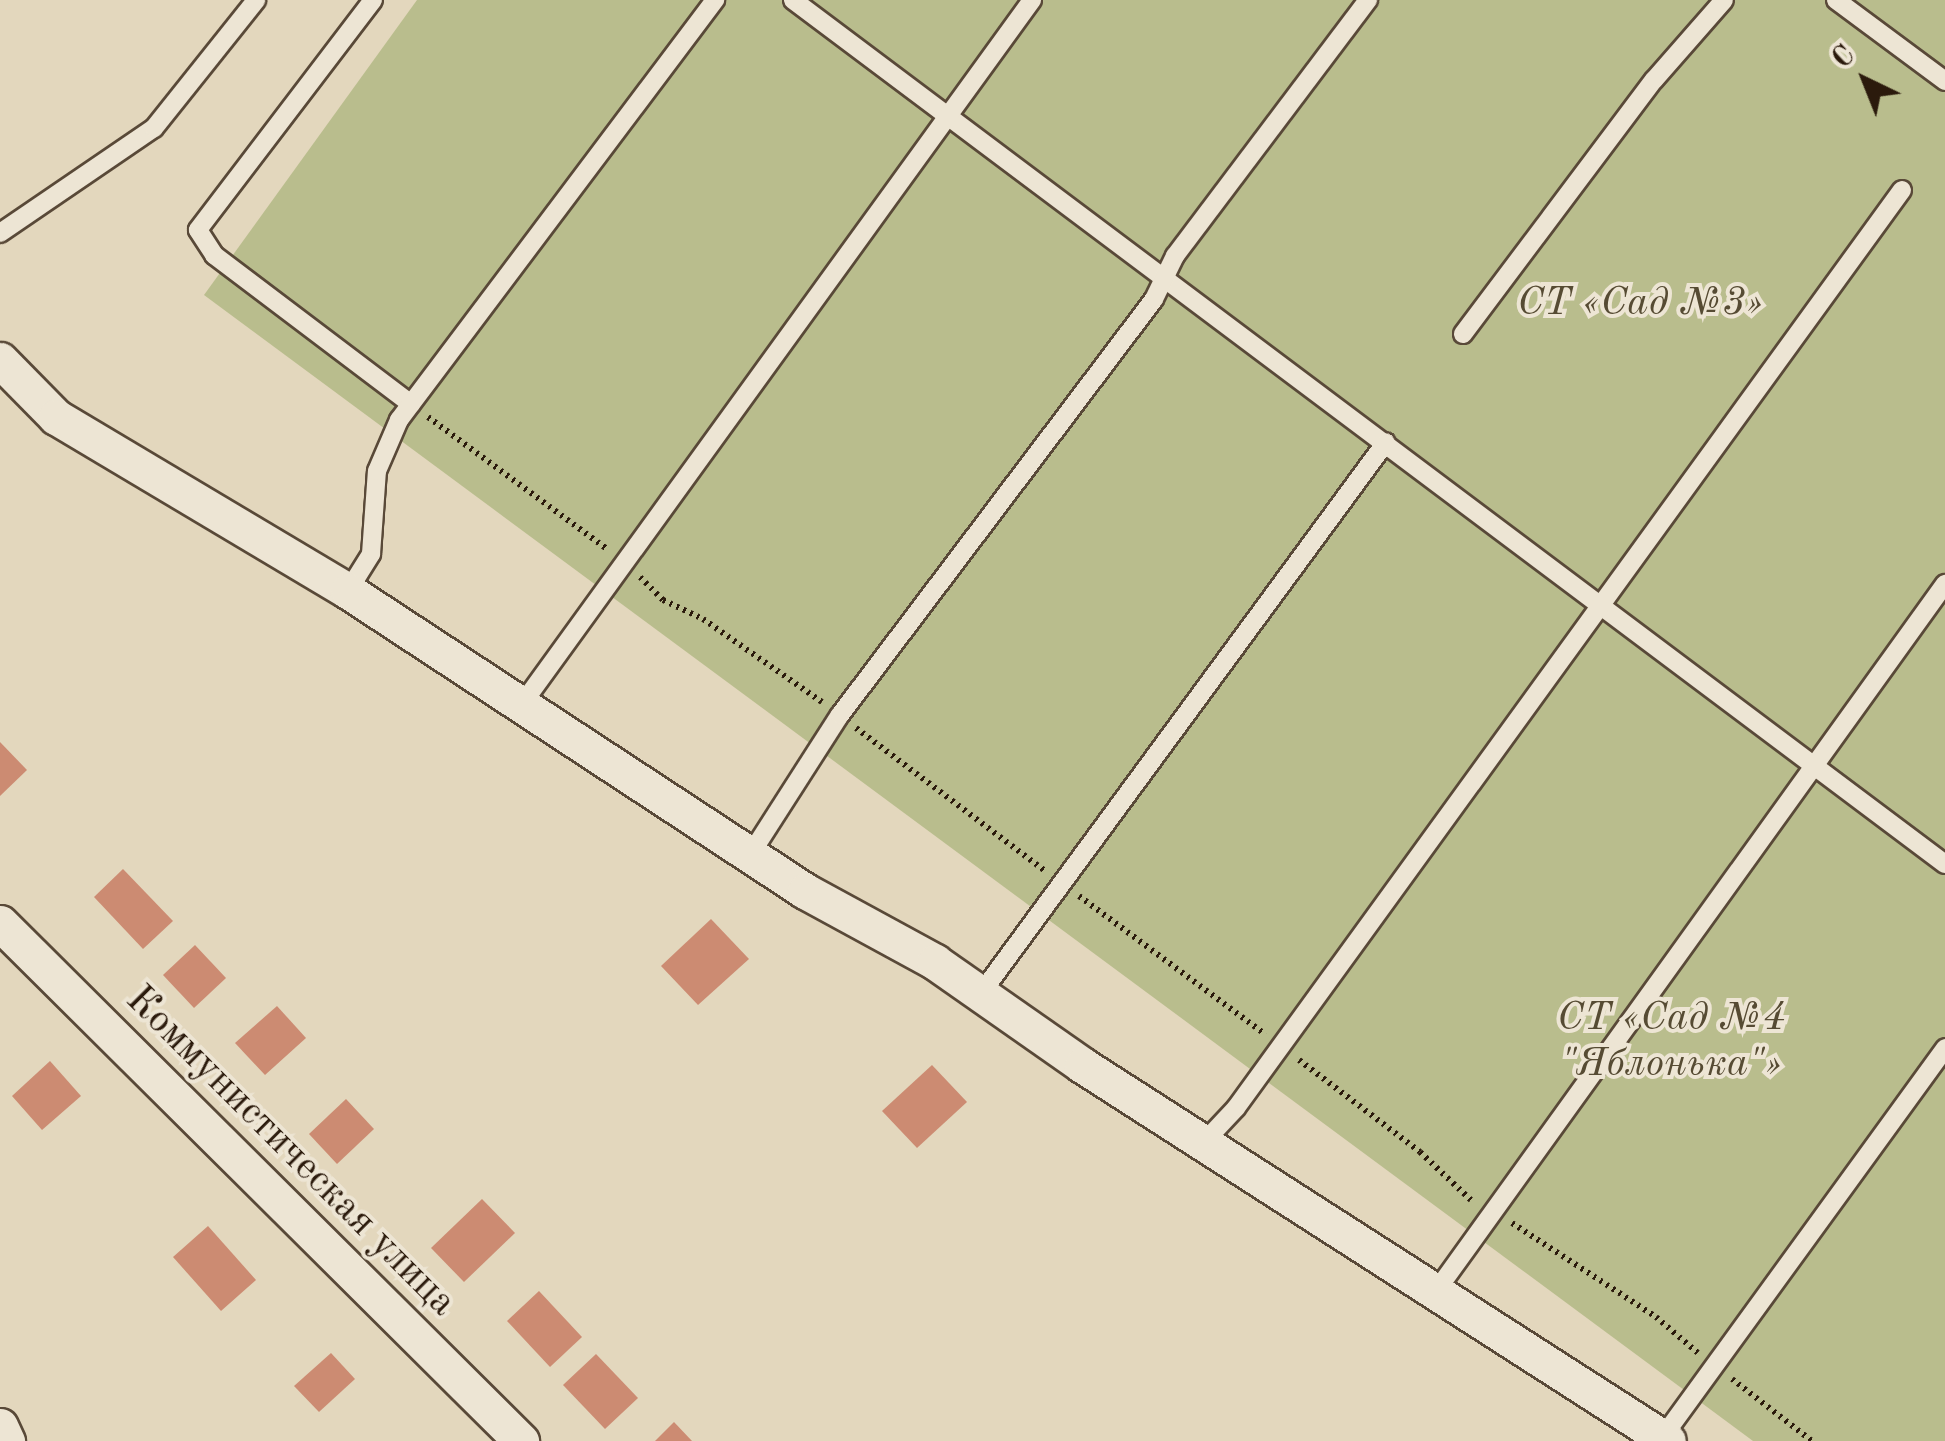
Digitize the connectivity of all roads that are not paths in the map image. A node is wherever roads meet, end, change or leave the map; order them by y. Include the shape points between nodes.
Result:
1 (256, 0) edge
2 (373, 0) edge
3 (715, 0) edge
4 (793, 0) edge
5 (1032, 0) edge
6 (1368, 0) edge
7 (1724, 0) edge
8 (1836, 0) edge
9 (1945, 80) edge
10 (949, 117) junction
11 (1902, 190) dead end
12 (0, 233) edge
13 (1166, 278) junction
14 (1463, 334) dead end
15 (0, 360) edge
16 (411, 404) junction
17 (1386, 442) junction
18 (1945, 584) edge
19 (348, 591) junction
20 (1600, 602) junction
21 (520, 707) junction
22 (1816, 764) junction
23 (750, 855) junction
24 (1945, 864) edge
25 (0, 923) edge
26 (982, 992) junction
27 (1945, 1048) edge
28 (1205, 1141) junction
29 (1434, 1294) junction
30 (0, 1426) edge
31 (1664, 1439) edge
32 (7, 1441) edge
33 (521, 1441) edge

1 - 12 lane via 154,128
2 - 16 lane via 198,230 214,255
3 - 16 lane
4 - 10 lane
5 - 10 lane
6 - 13 lane via 1175,256
7 - 14 lane via 1654,80
8 - 9 lane
10 - 13 lane
10 - 21 lane
11 - 20 lane
13 - 17 lane
13 - 23 lane via 840,715
15 - 19 street via 56,417
16 - 19 lane via 384,448 371,554
17 - 20 lane
17 - 26 lane
18 - 22 lane
19 - 21 street
20 - 22 lane
20 - 28 lane
21 - 23 street
22 - 24 lane
22 - 29 lane
23 - 26 street
25 - 33 street, Коммунистическая улица
26 - 28 street
27 - 31 lane
28 - 29 street
29 - 31 street
30 - 32 street

